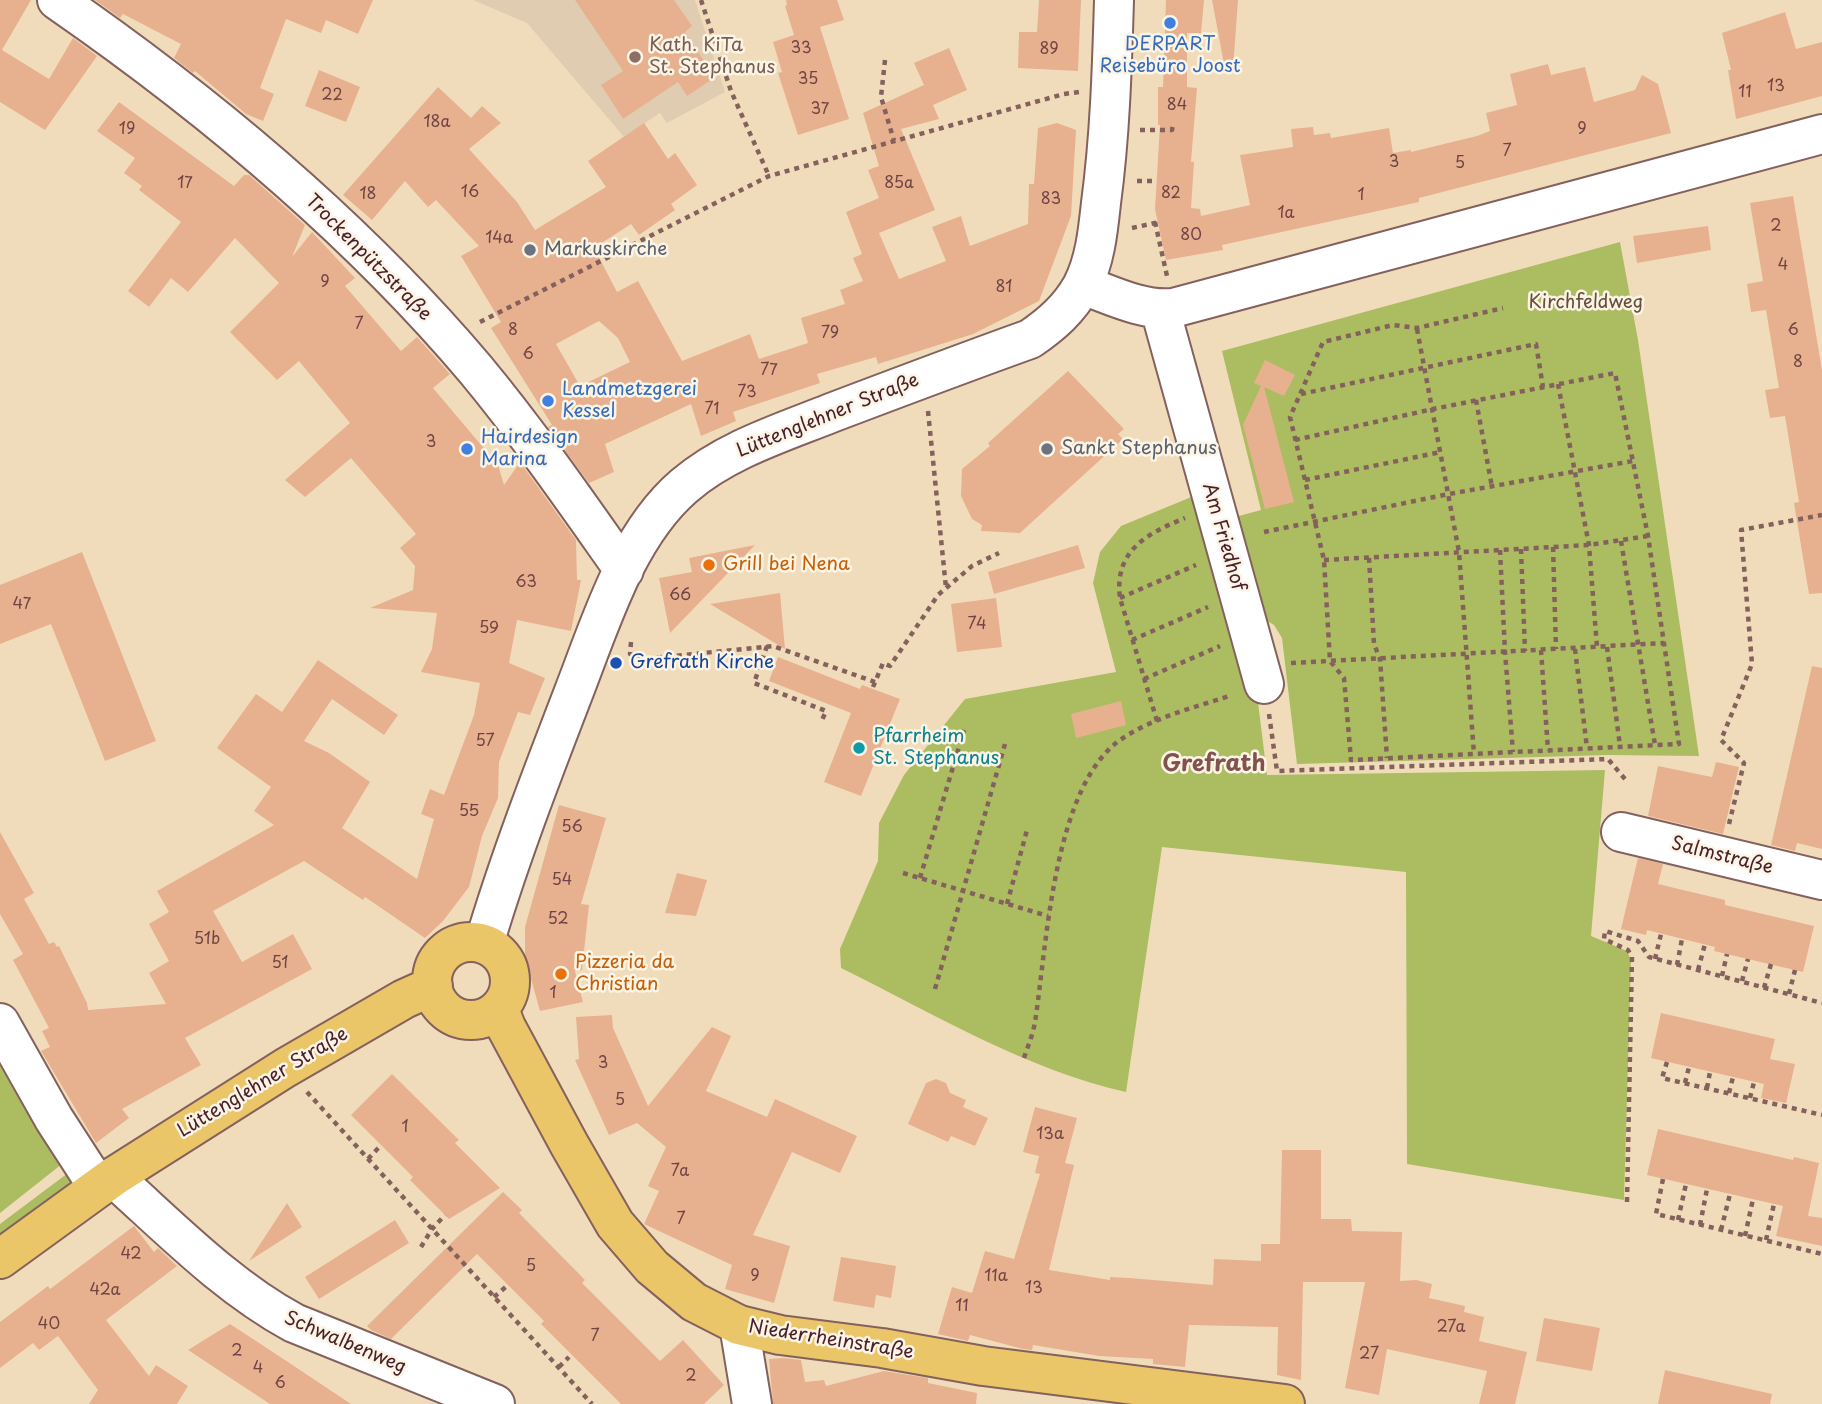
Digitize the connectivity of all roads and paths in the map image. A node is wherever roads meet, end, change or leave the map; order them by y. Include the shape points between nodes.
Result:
1 (57, 0) edge
2 (701, 0) edge
3 (1114, 0) edge
4 (885, 60) dead end
5 (1111, 88) junction
6 (1822, 134) edge
7 (894, 141) junction
8 (769, 176) junction
9 (1155, 222) dead end
10 (1083, 285) junction
11 (1503, 308) dead end
12 (1167, 309) junction
13 (1417, 328) junction
14 (448, 339) junction
15 (1425, 367) junction
16 (925, 377) junction
17 (1558, 384) junction
18 (1543, 387) junction
19 (1300, 394) junction
20 (1476, 400) junction
21 (1433, 408) junction
22 (1296, 440) junction
23 (1441, 452) junction
24 (1633, 461) junction
25 (1576, 472) junction
26 (1305, 480) junction
27 (1492, 487) junction
28 (1449, 494) junction
29 (1214, 506) junction
30 (1822, 515) edge
31 (1315, 521) junction
32 (1264, 532) dead end
33 (1648, 536) junction
34 (1621, 541) junction
35 (1589, 545) junction
36 (1553, 547) junction
37 (1521, 549) junction
38 (1500, 550) junction
39 (999, 552) dead end
40 (1459, 552) junction
41 (1369, 558) junction
42 (1324, 560) junction
43 (1202, 562) dead end
44 (624, 570) junction
45 (946, 588) junction
46 (1120, 598) junction
47 (1214, 604) dead end
48 (1132, 640) junction
49 (1228, 642) dead end
50 (1664, 643) junction
51 (1637, 645) junction
52 (767, 646) junction
53 (1597, 647) junction
54 (1607, 647) junction
55 (1556, 649) junction
56 (1575, 649) junction
57 (1541, 650) junction
58 (1525, 651) junction
59 (1504, 652) junction
60 (631, 654) dead end
61 (1467, 654) junction
62 (1380, 659) junction
63 (1331, 661) junction
64 (1262, 674) junction
65 (1144, 679) junction
66 (822, 720) dead end
67 (1157, 722) junction
68 (964, 730) dead end
69 (1005, 744) dead end
70 (1654, 745) junction
71 (1620, 746) junction
72 (1607, 747) junction
73 (1587, 748) junction
74 (1548, 750) junction
75 (1513, 752) junction
76 (1474, 754) junction
77 (1387, 758) junction
78 (1608, 759) junction
79 (1625, 779) dead end
80 (1027, 830) dead end
81 (1621, 832) dead end
82 (1721, 856) junction
83 (903, 873) dead end
84 (920, 878) junction
85 (1822, 880) edge
86 (963, 891) junction
87 (1007, 904) junction
88 (1048, 916) junction
89 (1661, 934) dead end
90 (1682, 939) dead end
91 (484, 944) junction
92 (1705, 944) dead end
93 (1727, 954) dead end
94 (1748, 958) dead end
95 (1655, 959) junction
96 (1771, 964) dead end
97 (1677, 965) junction
98 (1698, 970) junction
99 (1795, 970) dead end
100 (1722, 976) junction
101 (1742, 982) junction
102 (433, 986) junction
103 (1764, 988) junction
104 (935, 989) dead end
105 (1789, 994) junction
106 (1822, 1003) edge
107 (499, 1009) junction
108 (0, 1023) edge
109 (1024, 1058) dead end
110 (1667, 1062) dead end
111 (1689, 1067) dead end
112 (285, 1068) junction
113 (1710, 1072) dead end
114 (1733, 1077) dead end
115 (1754, 1082) dead end
116 (1685, 1083) junction
117 (1707, 1088) junction
118 (1729, 1093) junction
119 (1750, 1098) junction
120 (1822, 1115) edge
121 (381, 1145) dead end
122 (368, 1159) junction
123 (1663, 1179) dead end
124 (105, 1182) junction
125 (1686, 1184) dead end
126 (1707, 1189) dead end
127 (1730, 1194) dead end
128 (1753, 1199) dead end
129 (1627, 1202) dead end
130 (1774, 1204) dead end
131 (445, 1215) dead end
132 (1678, 1220) junction
133 (1700, 1225) junction
134 (432, 1229) junction
135 (1721, 1230) junction
136 (1745, 1236) junction
137 (1766, 1240) junction
138 (421, 1247) dead end
139 (1822, 1254) edge
140 (0, 1259) edge
141 (508, 1285) dead end
142 (494, 1297) junction
143 (739, 1325) junction
144 (569, 1357) dead end
145 (559, 1367) junction
146 (487, 1395) edge
147 (592, 1404) edge
148 (752, 1404) edge
149 (1285, 1404) edge

1 - 14 street, Trockenpützstraße via 246,142 323,210
2 - 8 path via 731,92
3 - 5 street, Lüttenglehner Straße
4 - 7 path via 881,97
5 - 7 path via 1064,94
5 - 10 street, Lüttenglehner Straße via 1097,236
6 - 12 street
7 - 8 path
8 - 14 path
9 - 12 path
10 - 12 street via 1136,304
10 - 16 street, Lüttenglehner Straße via 1060,315 1030,338
11 - 13 path
12 - 29 street, Am Friedhof
13 - 15 path
13 - 19 path via 1393,325 1323,342
14 - 44 street, Trockenpützstraße via 547,460
15 - 18 path via 1536,344
15 - 19 path
15 - 21 path
16 - 44 street, Lüttenglehner Straße via 752,444 706,470 656,516
16 - 45 path
17 - 18 path
17 - 24 path via 1615,373
17 - 25 path
18 - 20 path
19 - 22 path via 1290,417
20 - 21 path
20 - 27 path
21 - 22 path
21 - 23 path
22 - 26 path
23 - 26 path
23 - 28 path
24 - 25 path
24 - 33 path
25 - 27 path
25 - 35 path
26 - 31 path
27 - 28 path
28 - 31 path
28 - 40 path
29 - 46 path via 1167,526 1133,548 1122,566
29 - 64 street, Am Friedhof
30 - 82 path via 1741,530 1752,664 1721,740 1744,763
31 - 32 path
31 - 42 path
33 - 34 path
33 - 50 path
34 - 35 path
34 - 51 path
35 - 36 path
35 - 53 path
36 - 37 path
36 - 55 path
37 - 38 path
37 - 58 path
38 - 40 path
38 - 59 path
39 - 45 path via 972,566
40 - 41 path
40 - 61 path
41 - 42 path
41 - 62 path via 1374,644
42 - 63 path
43 - 46 path
44 - 91 street, Lüttenglehner Straße via 551,749
45 - 52 path via 890,666 883,663 874,685
46 - 48 path
47 - 48 path
48 - 65 path
49 - 65 path
50 - 51 path
50 - 70 path via 1679,744
51 - 54 path
51 - 70 path
52 - 60 path via 643,659
52 - 66 path via 754,683 827,711
53 - 54 path
53 - 56 path
54 - 71 path
55 - 56 path
55 - 57 path
56 - 73 path
57 - 58 path
57 - 74 path
58 - 59 path
59 - 61 path
59 - 75 path
61 - 62 path
61 - 76 path
62 - 63 path
62 - 77 path
63 - 64 path
63 - 77 path via 1344,678 1351,760
64 - 67 path
64 - 78 path via 1277,771
65 - 67 path
67 - 88 path via 1121,738 1078,794
68 - 84 path
69 - 86 path
70 - 71 path
71 - 72 path
72 - 73 path
72 - 78 path
73 - 74 path
74 - 75 path
75 - 76 path
76 - 77 path
78 - 79 path
80 - 87 path
81 - 82 street, Salmstraße
82 - 85 street, Salmstraße
83 - 84 path
84 - 86 path
86 - 87 path
86 - 104 path
87 - 88 path
88 - 109 path via 1034,1026
89 - 95 path
90 - 97 path
91 - 102 main road via 458,944 447,951 433,973
91 - 107 main road via 496,951 509,972 510,985
92 - 98 path
93 - 100 path
94 - 101 path
95 - 97 path
95 - 129 path via 1638,941 1605,931 1604,939 1628,950 1632,957
96 - 103 path
97 - 98 path
98 - 100 path
99 - 105 path
100 - 101 path
101 - 103 path
102 - 107 main road via 446,1011 459,1018 480,1019
102 - 112 main road, Lüttenglehner Straße
103 - 105 path
105 - 106 path
107 - 143 main road, Niederrheinstraße via 615,1224 652,1267 694,1302
108 - 124 street via 54,1119
110 - 116 path via 1662,1078
111 - 116 path
112 - 122 path
112 - 124 main road, Lüttenglehner Straße
113 - 117 path
114 - 118 path
115 - 119 path
116 - 117 path
117 - 118 path
118 - 119 path
119 - 120 path
121 - 122 path
122 - 134 path
123 - 132 path via 1656,1214
124 - 140 main road, Lüttenglehner Straße
124 - 146 street, Schwalbenweg via 266,1308 294,1323
125 - 132 path
126 - 133 path
127 - 135 path
128 - 136 path
130 - 137 path
131 - 134 path
132 - 133 path
133 - 135 path
134 - 138 path
134 - 142 path
135 - 136 path
136 - 137 path
137 - 139 path
141 - 142 path
142 - 145 path
143 - 148 street
143 - 149 main road, Niederrheinstraße via 983,1366
144 - 145 path
145 - 147 path

